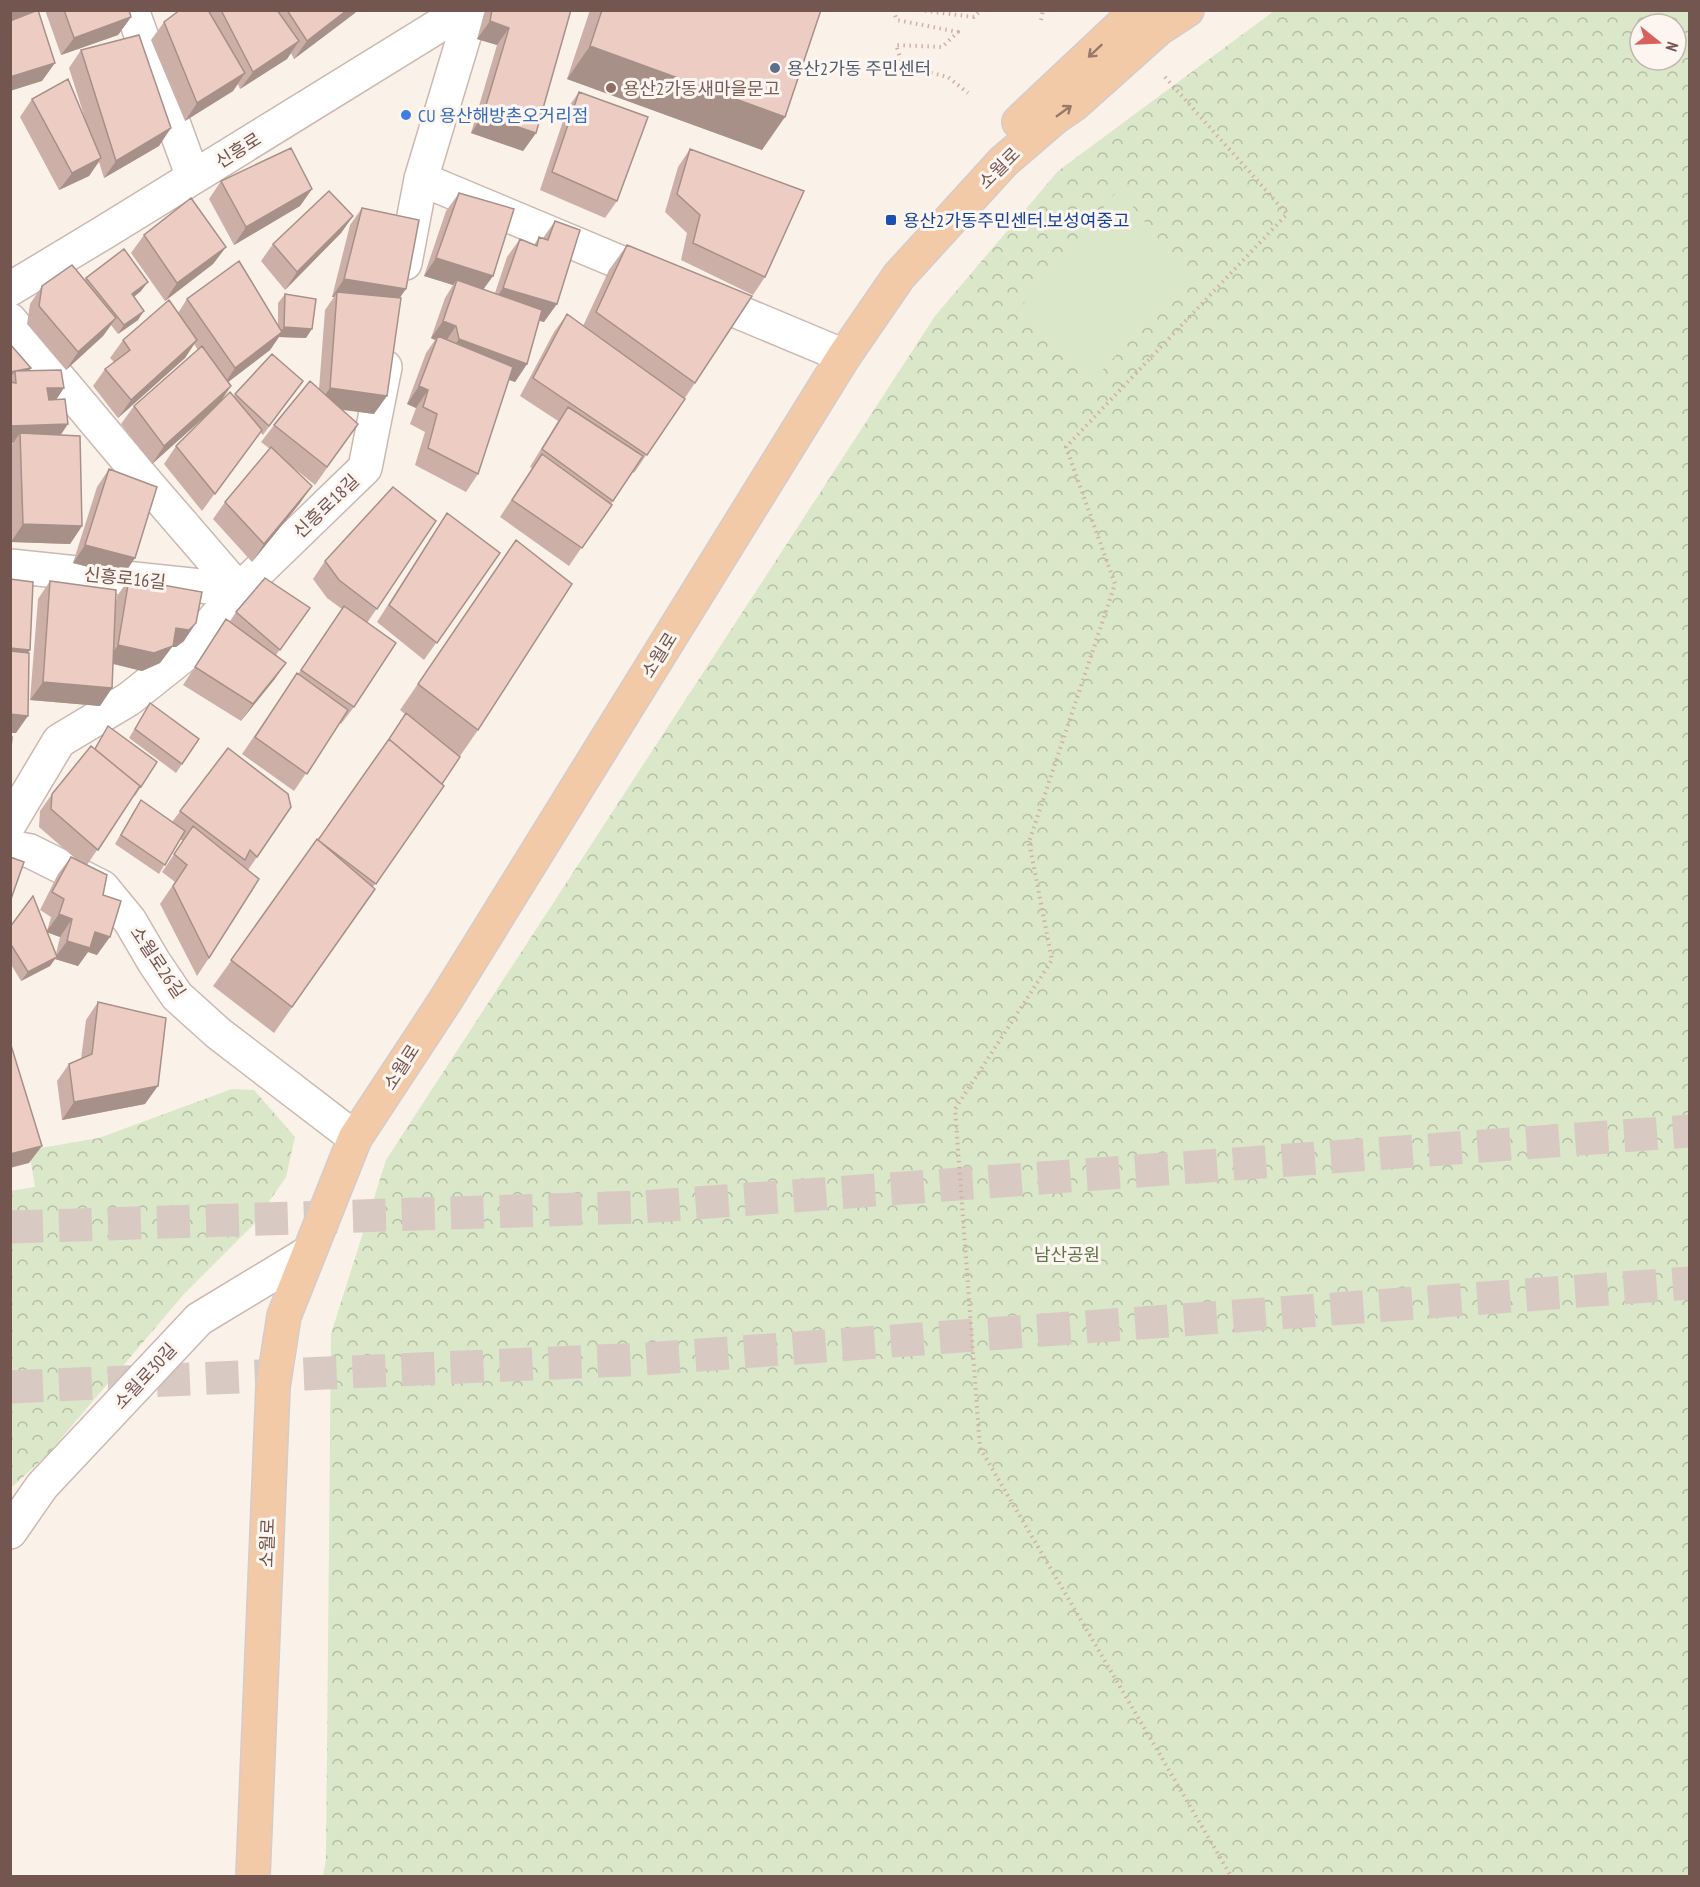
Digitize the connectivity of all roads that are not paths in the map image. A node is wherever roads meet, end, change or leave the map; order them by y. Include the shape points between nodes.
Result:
1 (132, 10) edge
2 (464, 10) edge
3 (472, 10) edge
4 (1187, 10) edge
5 (1147, 17) edge
6 (193, 177) junction
7 (421, 179) junction
8 (10, 289) edge
9 (399, 295) edge
10 (10, 320) edge
11 (390, 341) edge
12 (844, 356) junction
13 (10, 566) edge
14 (239, 590) junction
15 (10, 823) edge
16 (10, 847) edge
17 (355, 1138) junction
18 (308, 1253) junction
19 (10, 1532) edge
20 (253, 1876) edge

1 - 6 street
2 - 6 street, 신흥로
3 - 7 street
4 - 5 main road, 소월로
5 - 12 main road, 소월로 via 967,170 891,260
6 - 8 street, 신흥로
7 - 9 street
7 - 12 street
10 - 14 street
11 - 14 street, 신흥로18길 via 365,468
12 - 17 main road, 소월로
13 - 14 street, 신흥로16길
14 - 15 street, 신흥로18길 via 183,656 129,699 59,741
16 - 17 street, 소월로26길 via 30,851 102,887 130,921 177,996 218,1033
17 - 18 main road, 소월로
18 - 19 street, 소월로30길 via 199,1319 42,1486
18 - 20 main road, 소월로 via 284,1316 273,1387

